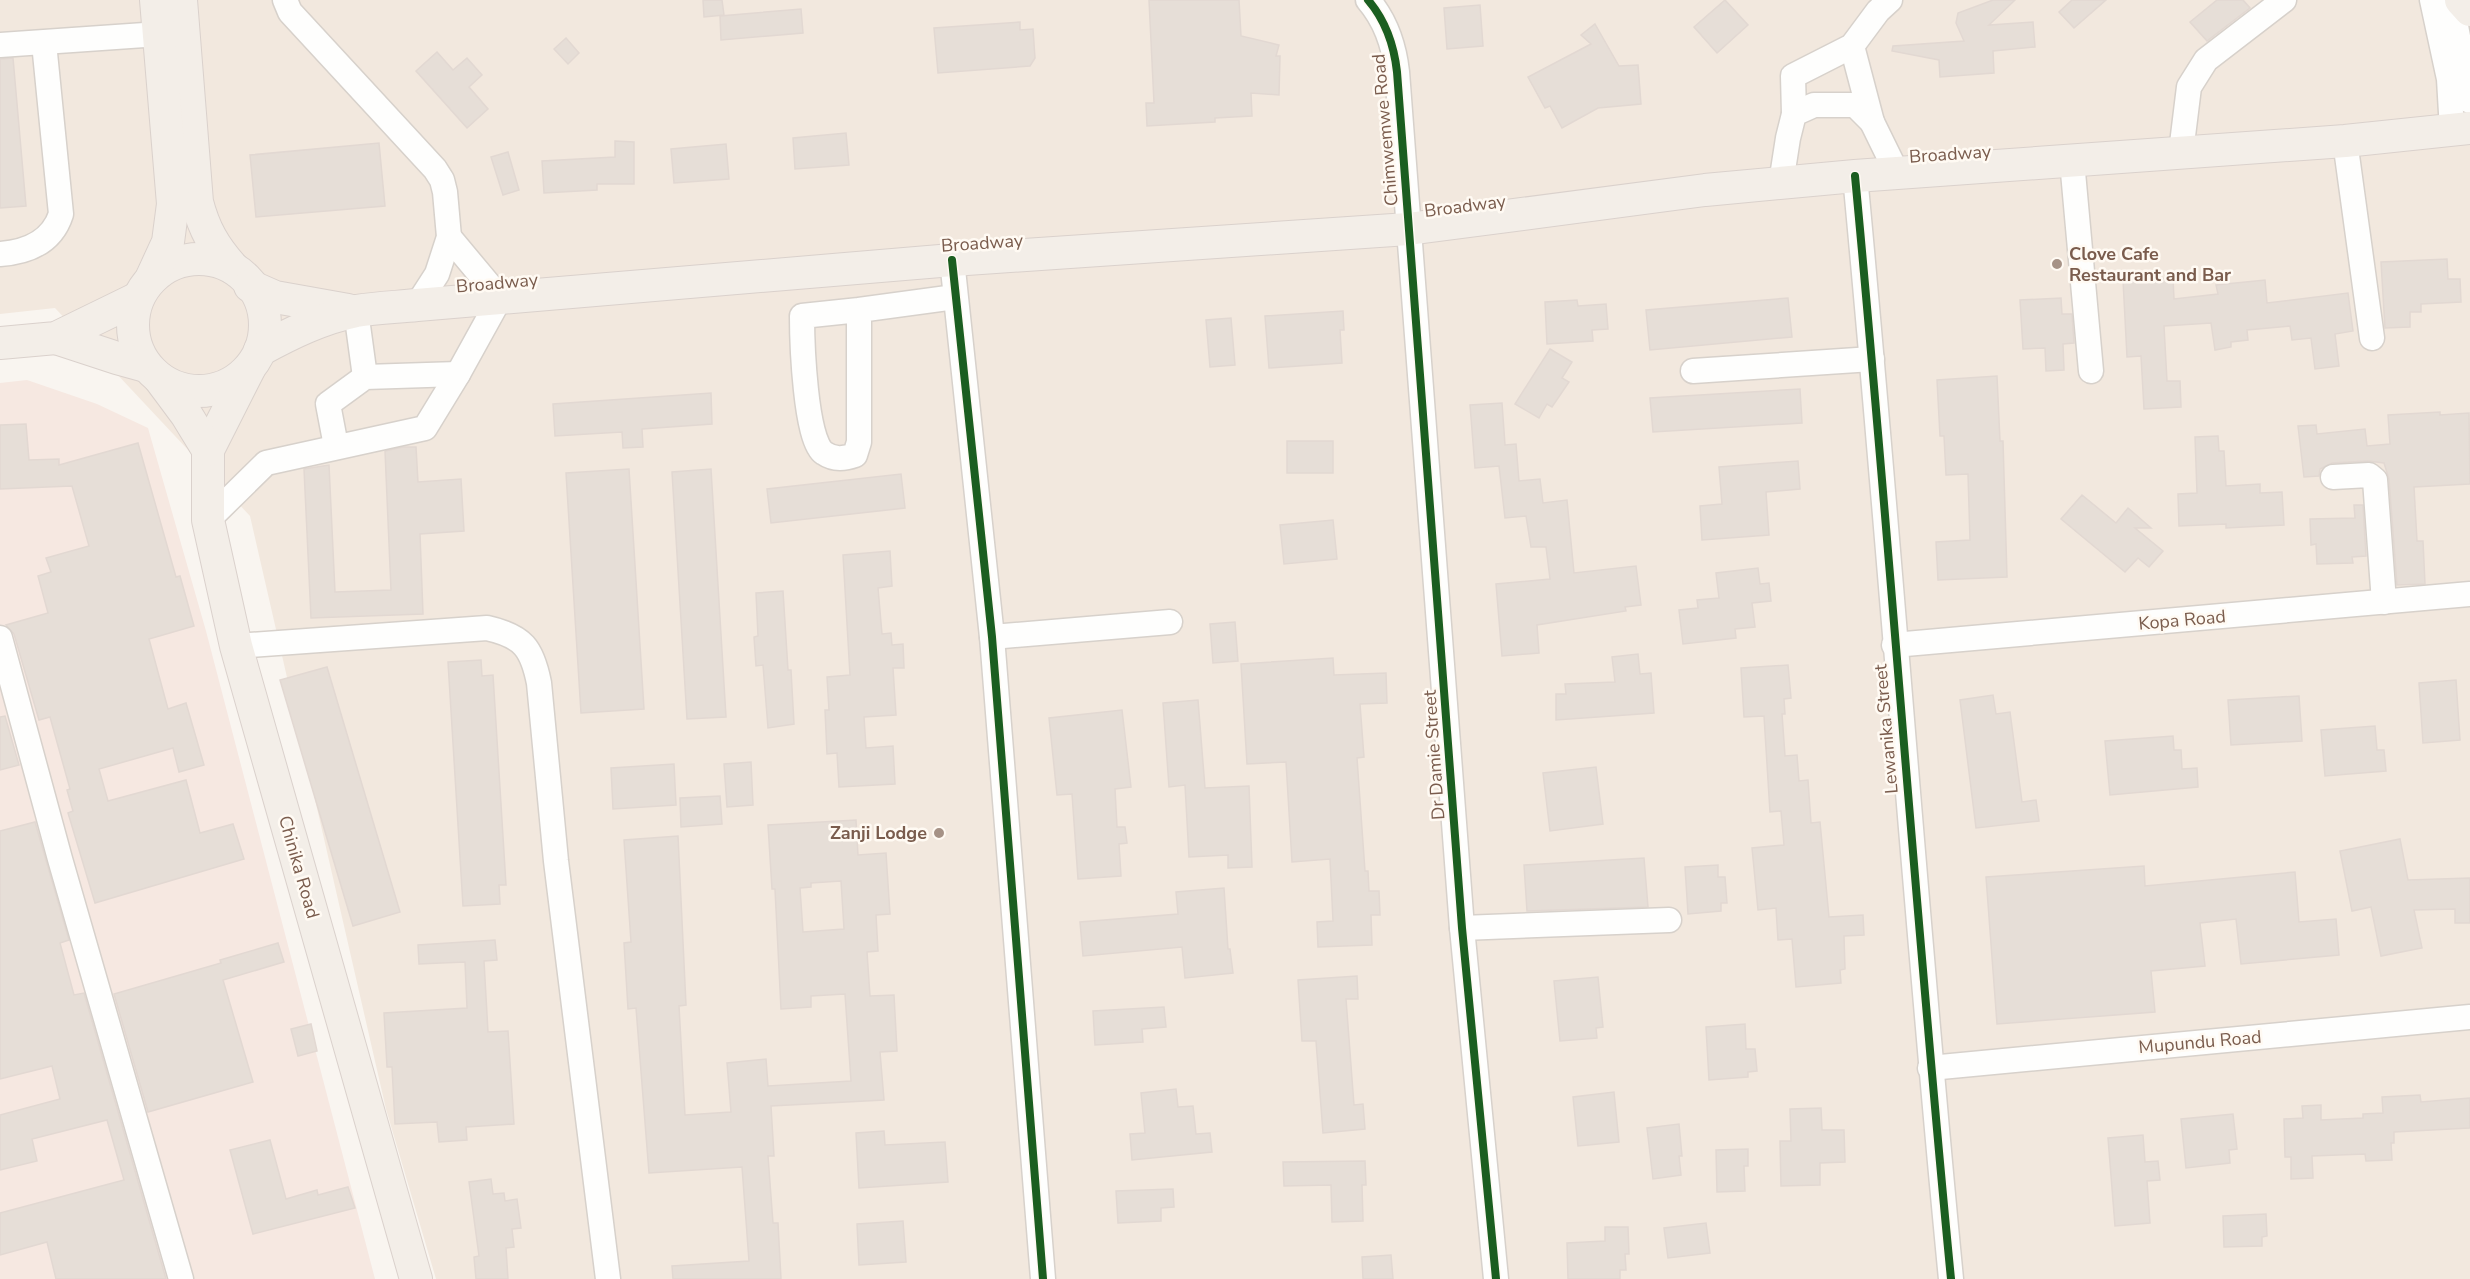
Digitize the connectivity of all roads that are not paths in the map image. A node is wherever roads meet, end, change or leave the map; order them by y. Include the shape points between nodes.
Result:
1 (156, 0) edge
2 (181, 0) edge
3 (285, 0) edge
4 (2284, 0) edge
5 (2432, 0) edge
6 (2446, 0) edge
7 (2461, 0) edge
8 (1371, 1) edge
9 (1884, 5) edge
10 (2470, 10) edge
11 (159, 34) junction
12 (44, 43) junction
13 (0, 45) edge
14 (1852, 45) junction
15 (2470, 101) edge
16 (1794, 114) junction
17 (1872, 122) junction
18 (2461, 129) edge
19 (2345, 141) junction
20 (2181, 152) junction
21 (2072, 161) junction
22 (1897, 173) junction
23 (1855, 176) junction
24 (1781, 183) junction
25 (1408, 229) junction
26 (449, 237) junction
27 (0, 254) edge
28 (952, 260) junction
29 (241, 277) junction
30 (145, 288) junction
31 (955, 297) junction
32 (500, 298) junction
33 (417, 305) junction
34 (859, 310) junction
35 (356, 311) junction
36 (56, 338) junction
37 (2372, 338) dead end
38 (0, 343) edge
39 (255, 359) junction
40 (1872, 359) junction
41 (1694, 371) dead end
42 (2091, 371) dead end
43 (153, 372) junction
44 (458, 374) junction
45 (365, 377) junction
46 (336, 446) junction
47 (208, 450) junction
48 (2333, 477) dead end
49 (208, 520) junction
50 (2470, 594) edge
51 (2384, 602) junction
52 (1170, 622) dead end
53 (992, 637) junction
54 (0, 638) edge
55 (1894, 645) junction
56 (236, 646) junction
57 (1669, 920) dead end
58 (1462, 928) junction
59 (2470, 1017) edge
60 (1930, 1068) junction
61 (181, 1279) edge
62 (416, 1279) edge
63 (608, 1279) edge
64 (1043, 1279) edge
65 (1496, 1279) edge
66 (1951, 1279) edge

1 - 11 main road
2 - 29 main road via 197,202 209,238
3 - 26 street via 290,12 435,169 445,192
4 - 20 street via 2206,60 2189,87
5 - 18 street
6 - 15 street via 2456,26
7 - 10 main road
8 - 25 street, Chimwemwe Road via 1390,35 1395,54
9 - 14 street
11 - 12 street
11 - 30 main road via 173,204 168,242
12 - 13 street
12 - 27 street via 61,214 57,227 38,244
14 - 16 street via 1793,76
14 - 17 street
16 - 17 street via 1814,105 1855,105
16 - 24 street
17 - 22 street
18 - 19 main road, Broadway
19 - 20 main road, Broadway
19 - 37 street
20 - 21 main road, Broadway
21 - 22 main road, Broadway
21 - 42 street
22 - 23 main road, Broadway
23 - 24 main road, Broadway
23 - 40 street, Lewanika Street
24 - 25 main road, Broadway
25 - 28 main road, Broadway
25 - 58 street, Dr Damie Street
26 - 32 street
26 - 33 street via 437,274
28 - 31 street
28 - 32 main road, Broadway
29 - 30 main road via 212,260 190,260 169,266
29 - 35 main road via 283,298
29 - 39 main road via 256,292 264,311 265,330
30 - 36 main road
30 - 43 main road via 132,321 135,345
31 - 34 street
31 - 53 street
32 - 33 main road, Broadway
32 - 44 street
33 - 35 main road, Broadway
34 - 34 street via 859,442 855,455 842,460 823,453 813,438 802,316
35 - 39 main road via 307,326
35 - 45 street
36 - 38 main road
36 - 43 main road
39 - 43 main road via 234,381 216,389 177,388
39 - 47 main road
40 - 41 street
40 - 55 street, Lewanika Street
43 - 47 main road
44 - 45 street
44 - 46 street via 425,428
45 - 46 street via 328,404
46 - 49 street via 266,463
47 - 49 main road, Chinika Road
48 - 51 street via 2369,475 2375,480
49 - 56 main road, Chinika Road
50 - 51 street, Kopa Road
51 - 55 street, Kopa Road
52 - 53 street
53 - 64 street
54 - 61 street
55 - 60 street, Lewanika Street
56 - 62 main road, Chinika Road
56 - 63 street via 487,627 507,632 530,652 539,683 556,861
57 - 58 street
58 - 65 street, Dr Damie Street
59 - 60 street, Mupundu Road
60 - 66 street, Lewanika Street

